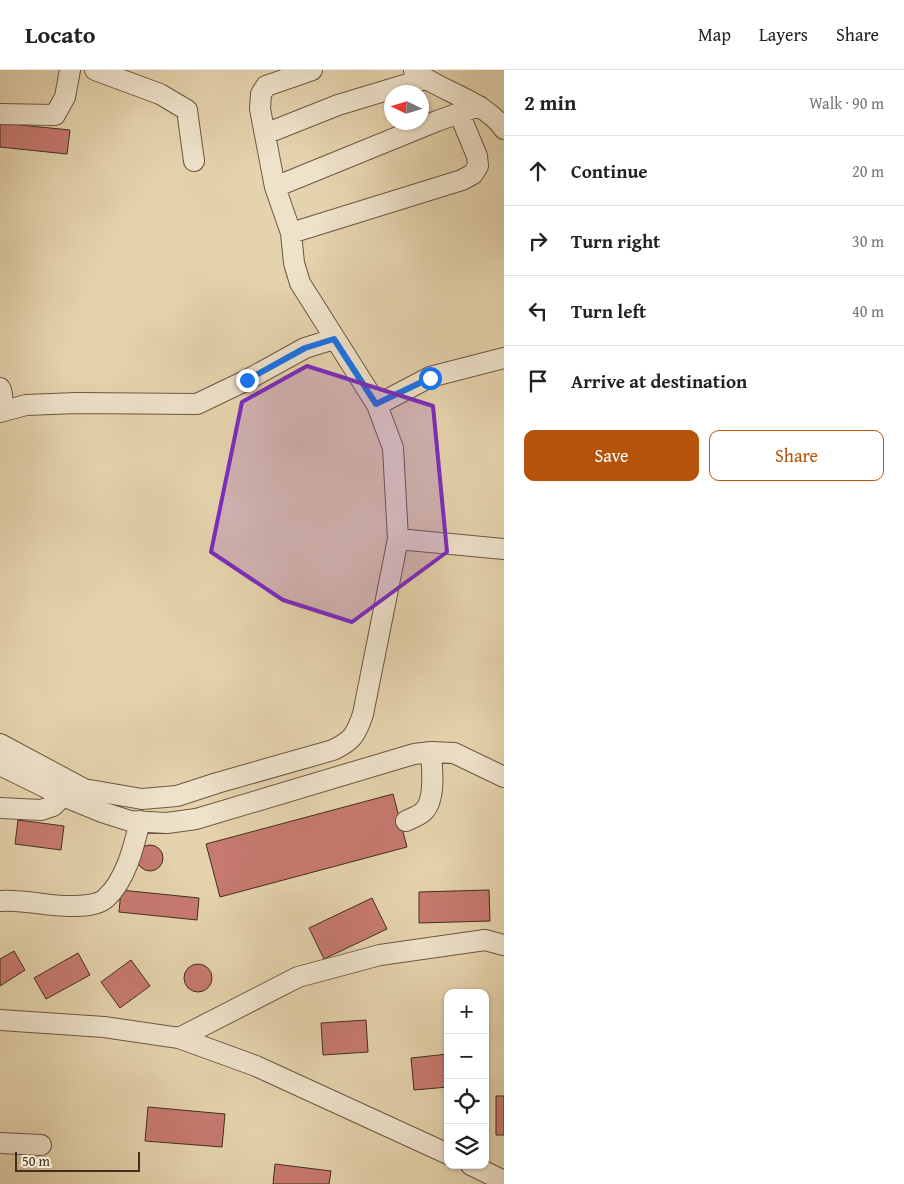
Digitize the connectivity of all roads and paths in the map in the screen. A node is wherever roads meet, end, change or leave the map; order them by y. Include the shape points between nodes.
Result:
1 (70, 70) edge
2 (95, 70) edge
3 (312, 70) edge
4 (418, 74) edge
5 (479, 106) junction
6 (460, 113) junction
7 (0, 114) edge
8 (504, 129) edge
9 (265, 134) junction
10 (194, 160) dead end
11 (276, 187) junction
12 (290, 233) junction
13 (334, 339) junction
14 (504, 358) edge
15 (0, 388) edge
16 (376, 404) junction
17 (0, 410) edge
18 (398, 539) junction
19 (504, 549) edge
20 (0, 744) edge
21 (432, 752) junction
22 (0, 765) edge
23 (504, 777) edge
24 (63, 796) junction
25 (0, 808) edge
26 (140, 821) junction
27 (406, 821) dead end
28 (0, 901) edge
29 (504, 945) edge
30 (0, 1020) edge
31 (179, 1038) junction
32 (0, 1142) edge
33 (41, 1146) dead end
34 (444, 1152) edge
35 (480, 1169) edge
36 (504, 1180) edge

1 - 7 street via 65,96 55,115
2 - 10 street via 160,94 187,110
3 - 9 street via 266,86 261,94 260,109
4 - 5 street
4 - 9 street
5 - 6 street
5 - 8 street via 496,118
6 - 11 street
6 - 12 street via 477,156 478,166 473,174
9 - 11 street
11 - 12 street
12 - 13 street via 300,282
13 - 16 street
13 - 17 street via 305,348 197,404 77,403 26,405
14 - 16 street via 430,378
15 - 17 street
16 - 18 street via 393,448
18 - 19 street
18 - 20 street via 363,714 348,743 177,796 142,799 84,789
21 - 23 street via 454,753
21 - 26 street via 414,754 196,819 167,823
21 - 27 street via 432,793 425,810
22 - 24 street
24 - 25 street via 53,806 41,810
24 - 26 street via 102,812
26 - 28 street via 132,855 106,899 94,905 69,906
29 - 31 street via 485,940 380,955 298,977
30 - 31 street via 104,1027
31 - 34 street via 256,1066
32 - 33 street
35 - 36 street

